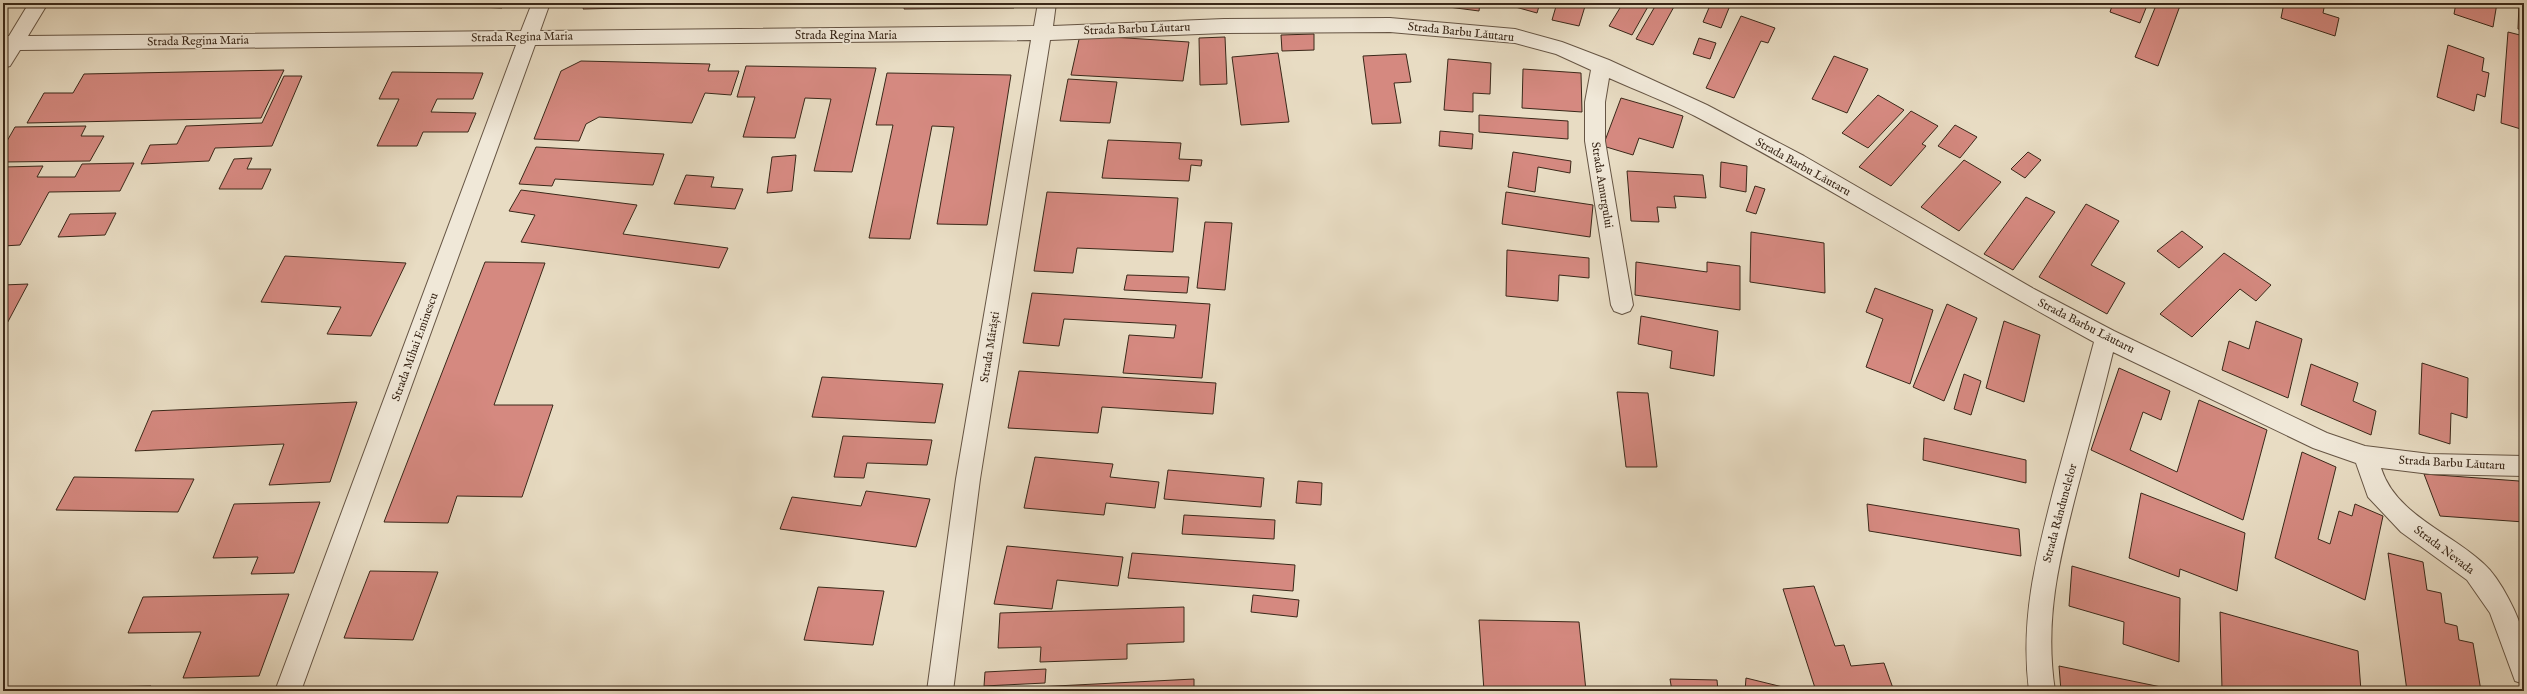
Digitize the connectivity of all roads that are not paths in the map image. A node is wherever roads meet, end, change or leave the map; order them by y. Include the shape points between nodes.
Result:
1 (39, 3) edge
2 (541, 3) edge
3 (1047, 3) edge
4 (1042, 33) junction
5 (528, 37) junction
6 (9, 43) edge
7 (3, 61) edge
8 (1602, 65) junction
9 (1622, 305) dead end
10 (2106, 338) junction
11 (2366, 456) junction
12 (2524, 466) edge
13 (2524, 672) edge
14 (288, 691) edge
15 (940, 691) edge
16 (2042, 691) edge

1 - 6 street
2 - 5 street, Strada Mihai Eminescu
3 - 4 street, Strada Mărăști
4 - 5 street, Strada Regina Maria
4 - 8 street, Strada Barbu Lăutaru via 1224,26 1390,25 1515,36 1562,49
4 - 15 street, Strada Mărăști via 968,479
5 - 6 street, Strada Regina Maria
5 - 14 street, Strada Mihai Eminescu
6 - 7 street
8 - 9 street, Strada Amurgului via 1595,102 1594,141
8 - 10 street, Strada Barbu Lăutaru via 1700,110 1797,162 2019,291
10 - 11 street, Strada Barbu Lăutaru via 2321,441
10 - 16 street, Strada Rândunelelor via 2047,562 2038,608 2036,660
11 - 12 street, Strada Barbu Lăutaru via 2430,464
11 - 13 street, Strada Nevada via 2376,490 2409,524 2476,572 2500,606

